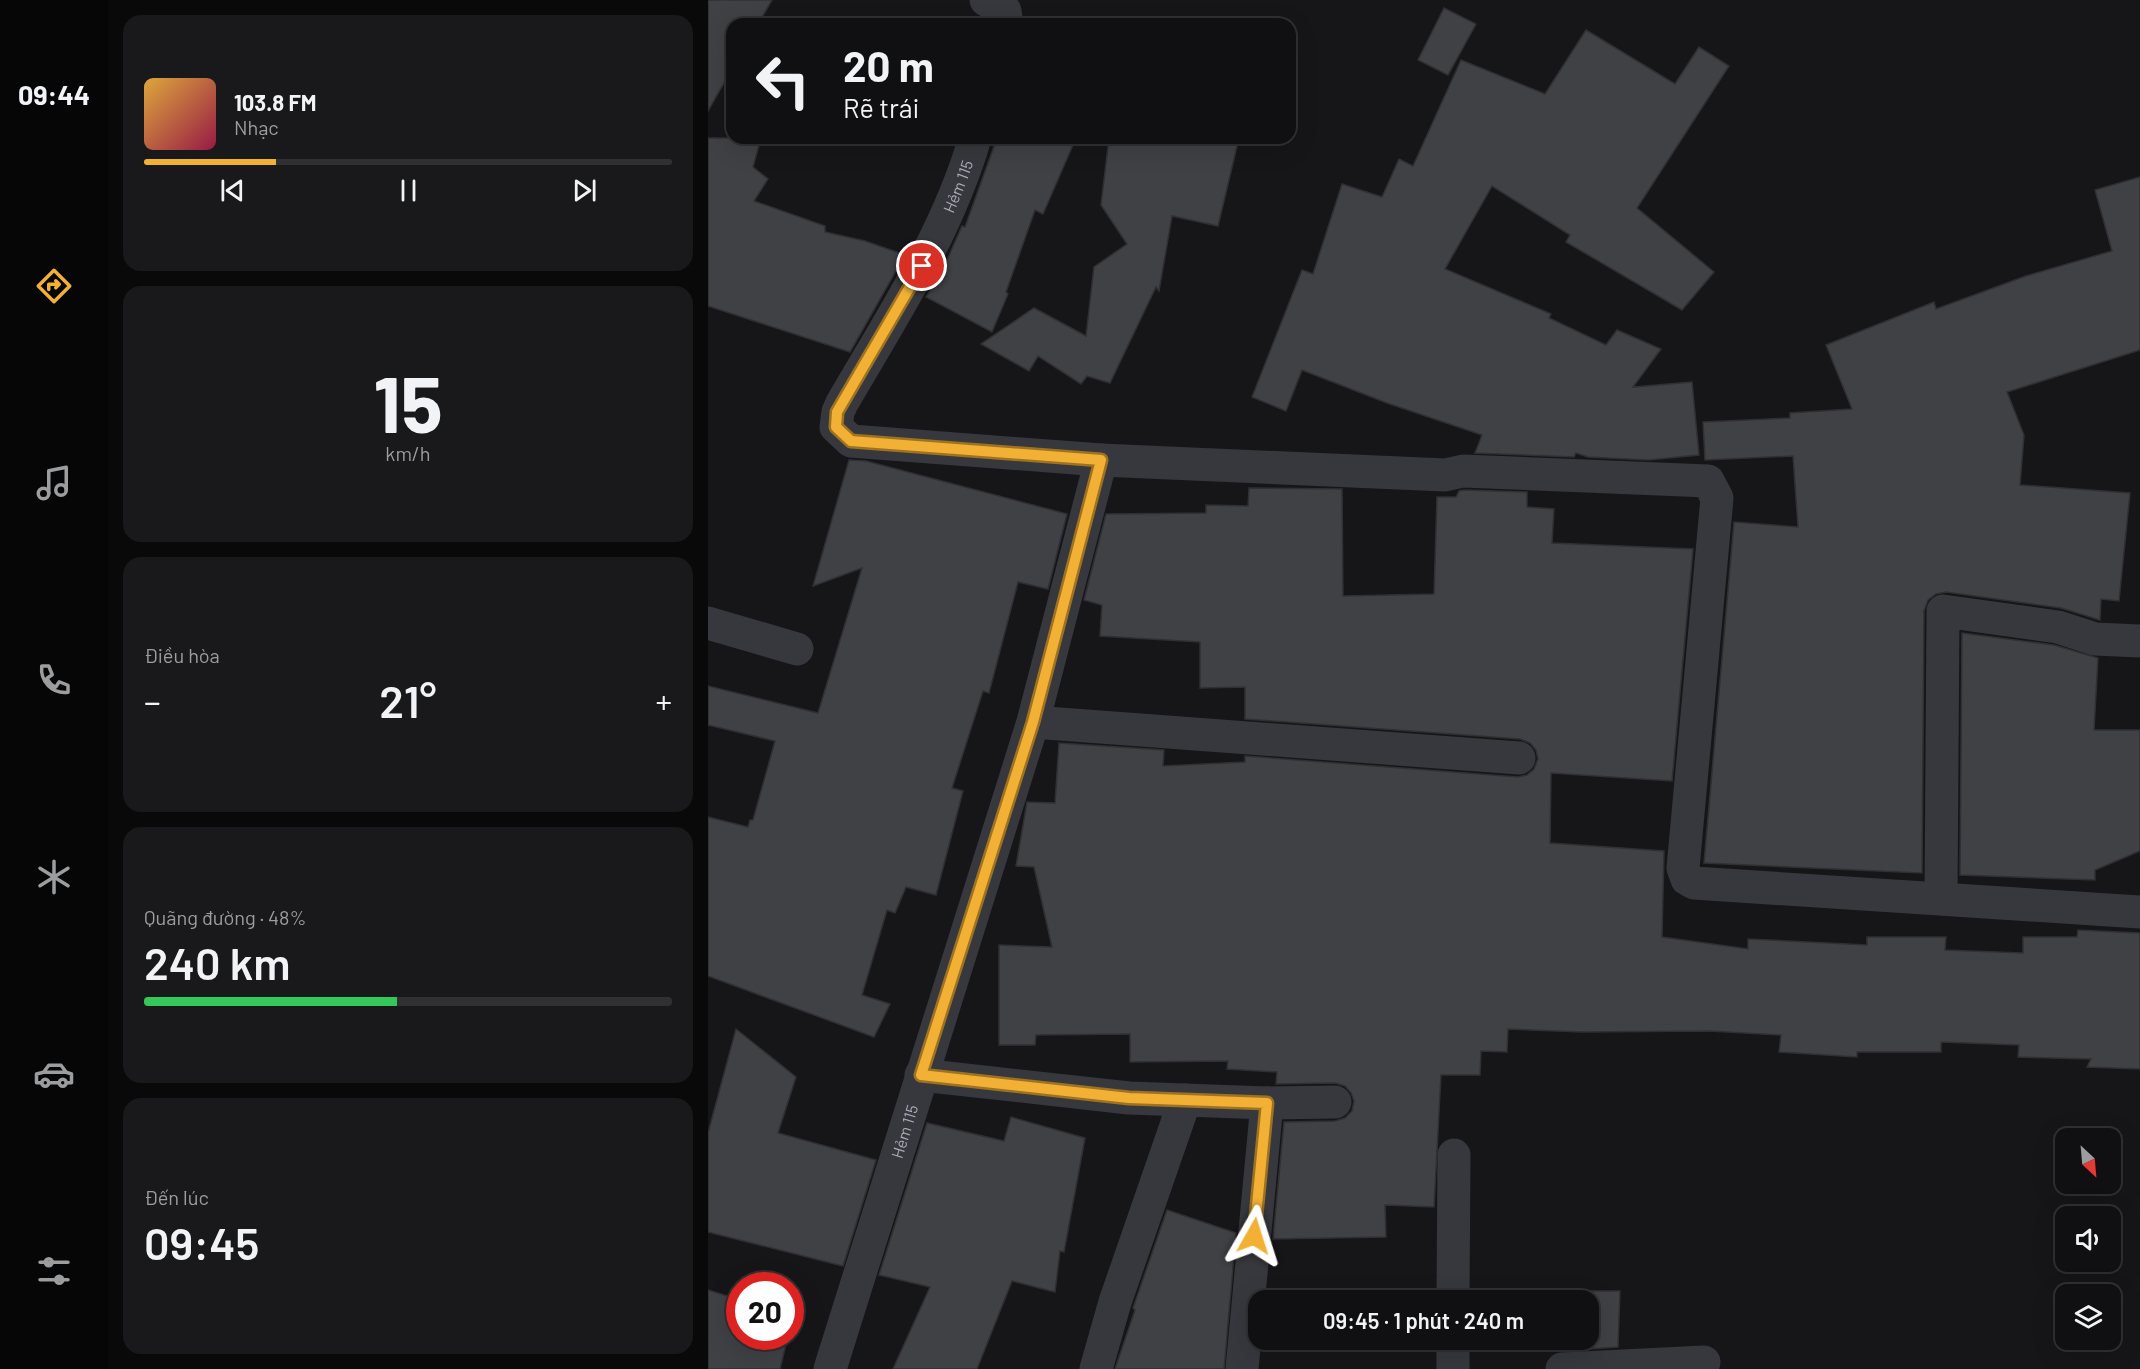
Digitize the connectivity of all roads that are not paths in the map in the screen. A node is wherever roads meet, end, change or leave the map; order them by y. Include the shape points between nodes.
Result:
1 (986, 0) edge
2 (1006, 18) edge
3 (973, 144) edge
4 (1101, 460) junction
5 (708, 623) edge
6 (2140, 641) edge
7 (797, 649) dead end
8 (1033, 722) junction
9 (1519, 758) dead end
10 (1941, 898) junction
11 (2140, 912) edge
12 (921, 1075) junction
13 (1185, 1100) junction
14 (1335, 1102) dead end
15 (1267, 1103) junction
16 (1454, 1155) dead end
17 (1454, 1290) edge
18 (1453, 1350) edge
19 (1704, 1362) dead end
20 (830, 1369) edge
21 (1096, 1369) edge
22 (1242, 1369) edge
23 (1453, 1369) edge
24 (1562, 1369) edge

1 - 2 street via 1005,11
3 - 4 street, Hẻm 115 via 944,223 837,412 836,427 851,441
4 - 8 street, Hẻm 115
4 - 10 street via 1445,475 1463,471 1708,481 1717,498 1683,868 1687,879 1694,883
5 - 7 street
6 - 10 street via 2095,639 2058,627 1943,611
8 - 9 street
8 - 12 street, Hẻm 115
10 - 11 street
12 - 13 street via 1129,1098
12 - 20 street, Hẻm 115
13 - 15 street
13 - 21 street via 1115,1302
14 - 15 street
15 - 22 street
16 - 17 street
18 - 23 street
19 - 24 street

